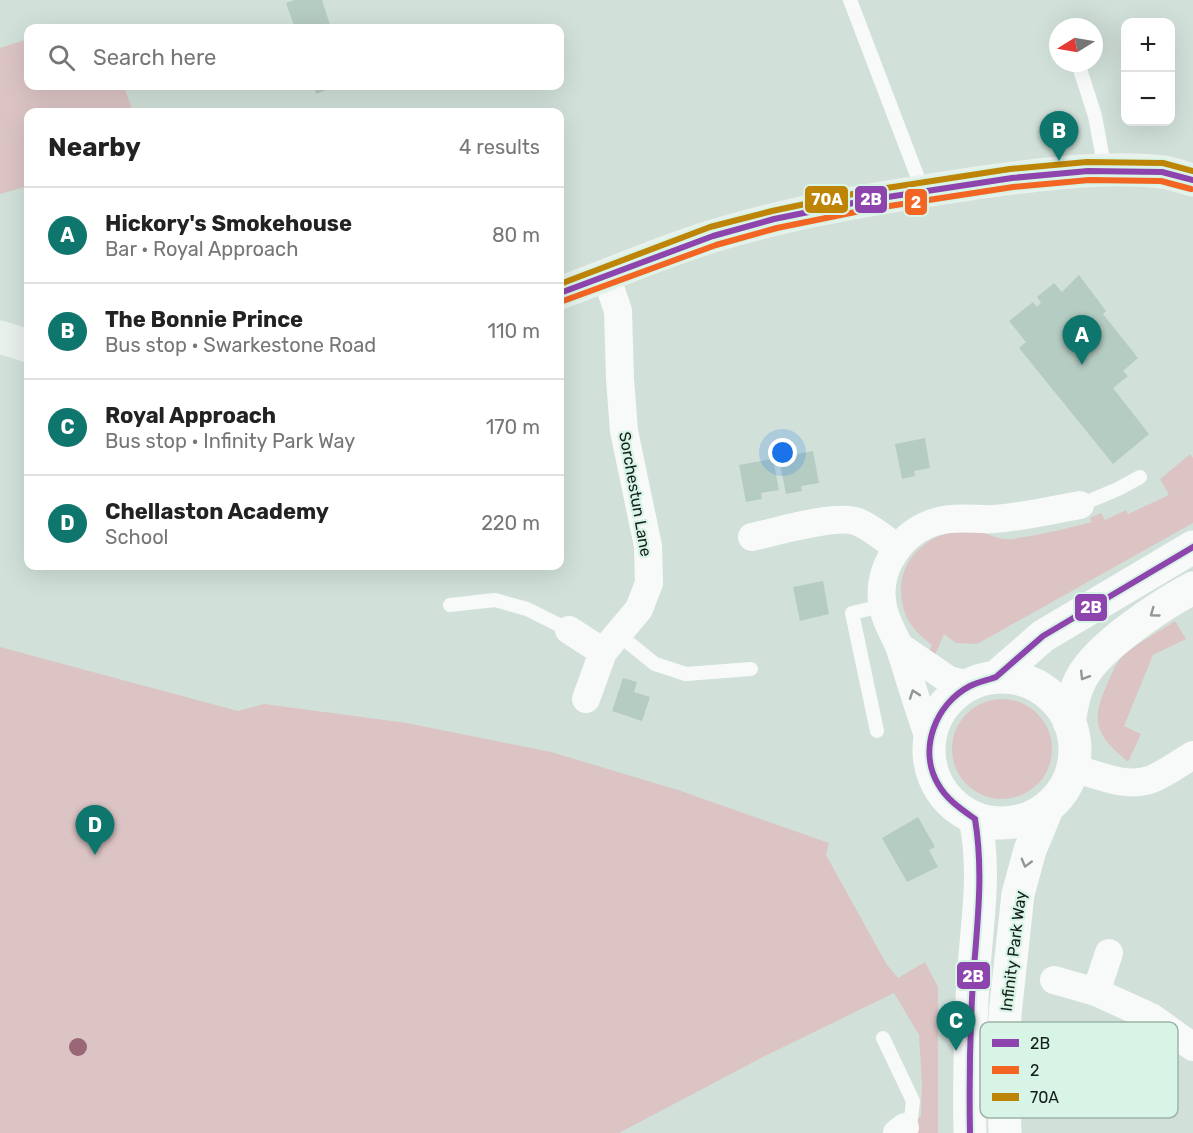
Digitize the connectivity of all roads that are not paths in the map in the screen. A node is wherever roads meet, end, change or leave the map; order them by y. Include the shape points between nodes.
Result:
1 (850, 0) edge
2 (1081, 72) edge
3 (1105, 170) junction
4 (1184, 172) edge
5 (923, 191) junction
6 (606, 274) junction
7 (564, 291) edge
8 (0, 337) edge
9 (24, 345) edge
10 (1140, 477) dead end
11 (1080, 505) joint
12 (752, 537) dead end
13 (1193, 547) edge
14 (897, 548) junction
15 (1193, 588) edge
16 (450, 605) dead end
17 (882, 606) junction
18 (569, 630) joint
19 (611, 644) junction
20 (899, 646) junction
21 (751, 669) dead end
22 (982, 681) junction
23 (586, 699) dead end
24 (1069, 722) junction
25 (877, 731) dead end
26 (930, 741) junction
27 (1193, 755) edge
28 (1073, 768) junction
29 (1047, 809) junction
30 (975, 819) junction
31 (1109, 953) dead end
32 (1054, 980) dead end
33 (1096, 992) junction
34 (1005, 1022) edge
35 (1158, 1022) edge
36 (1178, 1036) edge
37 (883, 1038) dead end
38 (1193, 1047) edge
39 (1005, 1118) edge
40 (901, 1130) edge
41 (970, 1133) edge
42 (1005, 1133) edge

1 - 5 lane
2 - 3 lane via 1095,116
3 - 4 main road
3 - 5 main road
5 - 6 main road via 748,226
6 - 7 main road
6 - 19 street, Sorchestun Lane via 618,312 624,431 648,546 649,583 639,609
8 - 9 main road
10 - 11 lane
11 - 14 street via 995,519 939,521 914,532
12 - 14 street via 846,519 857,521
13 - 22 street via 1043,636
14 - 17 street via 887,563
15 -> 24 street via 1143,620 1097,657 1082,676
16 - 18 lane via 495,600 527,609
17 - 20 street
17 - 25 lane via 852,613
18 - 19 street
19 - 21 lane via 686,674
19 - 23 street, Sorchestun Lane
20 - 22 street via 949,680
26 -> 20 street
22 - 24 street via 1018,679 1040,687 1062,708
22 - 26 street via 946,703
24 - 28 street via 1075,744
26 - 30 street via 930,765 939,788 954,806
27 - 28 street via 1154,778 1134,783
28 - 29 street via 1064,791
29 - 30 street via 1012,823
29 -> 34 street, Infinity Park Way via 1018,894
30 - 41 street, Infinity Park Way via 982,868 973,981
31 - 33 street
32 - 33 street
33 - 35 street
36 - 38 street
37 - 40 lane via 913,1101 911,1118
39 -> 42 street, Infinity Park Way

